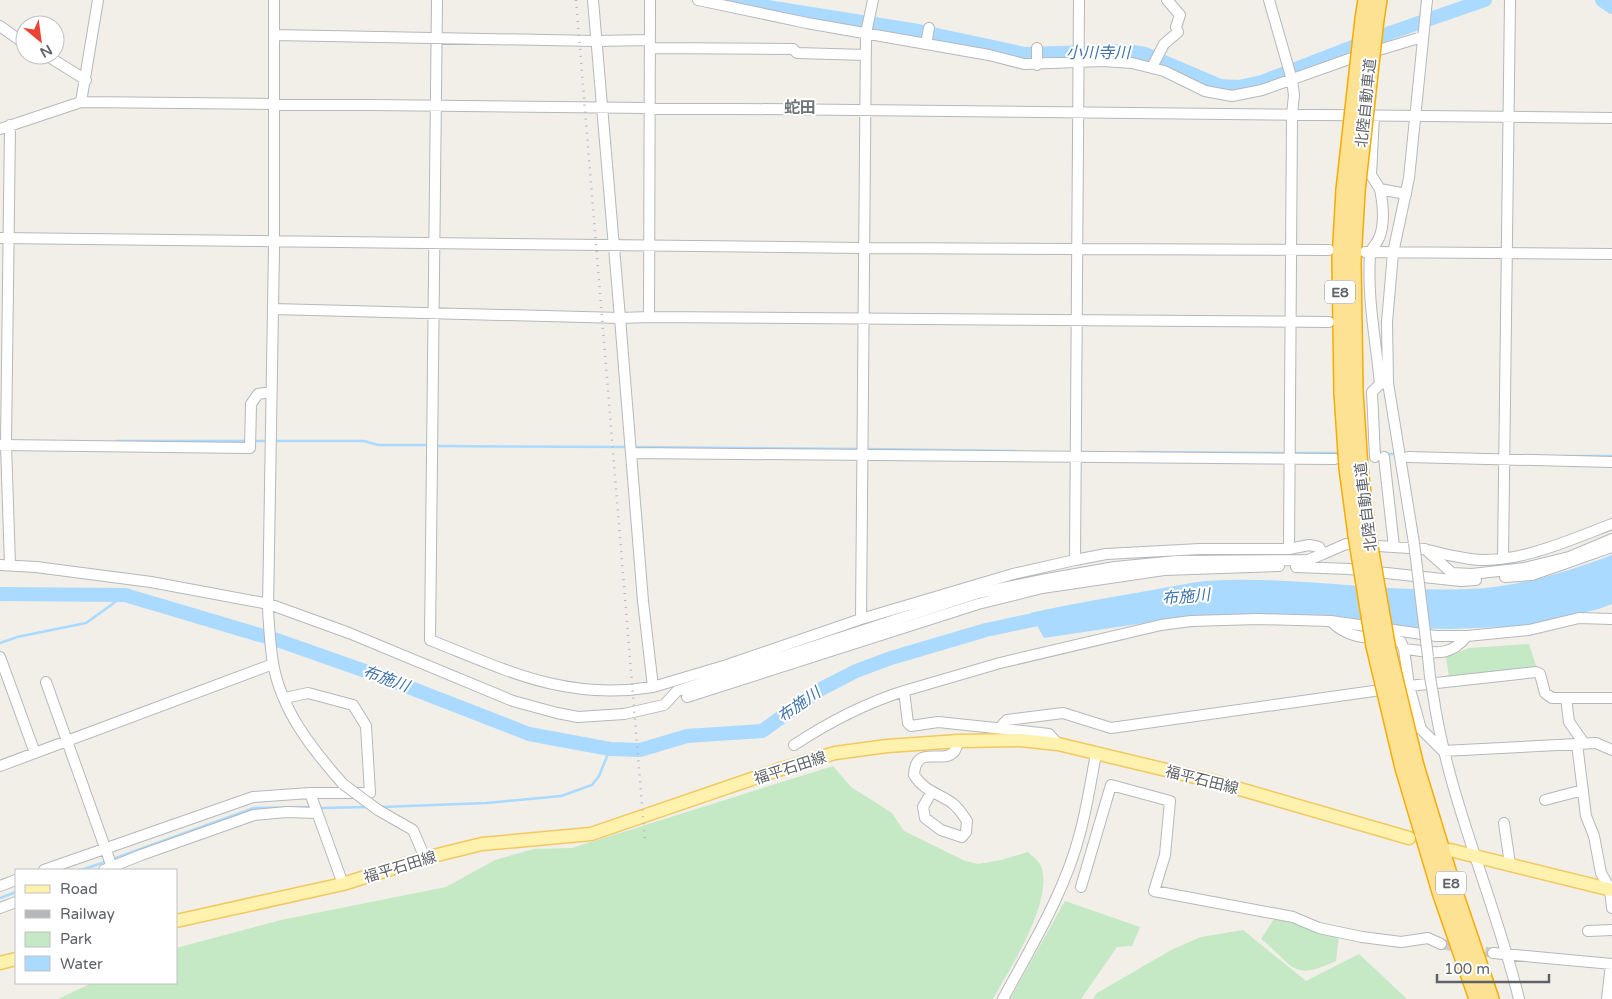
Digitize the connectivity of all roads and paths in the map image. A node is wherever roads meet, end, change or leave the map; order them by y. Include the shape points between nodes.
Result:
1 (98, 0) edge
2 (274, 0) edge
3 (437, 0) edge
4 (593, 0) edge
5 (650, 0) edge
6 (698, 0) edge
7 (872, 0) edge
8 (1079, 0) edge
9 (1167, 0) edge
10 (1269, 0) edge
11 (1366, 0) edge
12 (1379, 0) edge
13 (1427, 0) edge
14 (1510, 0) edge
15 (1369, 19) junction
16 (0, 26) edge
17 (929, 28) dead end
18 (866, 33) junction
19 (274, 35) junction
20 (15, 37) edge
21 (1422, 37) junction
22 (436, 38) junction
23 (596, 41) junction
24 (650, 44) junction
25 (926, 44) junction
26 (1037, 48) dead end
27 (866, 55) junction
28 (1079, 60) junction
29 (62, 65) edge
30 (1037, 65) junction
31 (1152, 67) junction
32 (86, 80) junction
33 (1292, 80) junction
34 (81, 102) junction
35 (274, 104) junction
36 (436, 107) junction
37 (602, 108) junction
38 (650, 108) junction
39 (866, 110) junction
40 (1078, 112) junction
41 (1292, 115) junction
42 (1374, 116) junction
43 (1417, 117) junction
44 (1508, 117) junction
45 (1612, 118) edge
46 (5, 127) edge
47 (1380, 189) junction
48 (1406, 194) junction
49 (4, 238) edge
50 (274, 241) junction
51 (434, 242) junction
52 (612, 244) junction
53 (648, 244) junction
54 (864, 248) junction
55 (1077, 249) junction
56 (1329, 250) dead end
57 (1292, 251) junction
58 (1367, 252) junction
59 (1393, 253) junction
60 (1506, 253) junction
61 (1612, 254) edge
62 (273, 309) junction
63 (434, 314) junction
64 (620, 318) junction
65 (649, 318) junction
66 (863, 319) junction
67 (1076, 322) junction
68 (1329, 322) dead end
69 (1369, 322) junction
70 (1387, 322) junction
71 (1290, 323) junction
72 (1384, 383) junction
73 (271, 392) junction
74 (3, 445) edge
75 (631, 453) junction
76 (862, 455) junction
77 (1074, 457) junction
78 (1408, 457) dead end
79 (1290, 460) junction
80 (1504, 460) junction
81 (1366, 461) junction
82 (1612, 462) edge
83 (1612, 524) edge
84 (1612, 539) edge
85 (1394, 547) junction
86 (1612, 547) edge
87 (1289, 549) junction
88 (1425, 549) junction
89 (1323, 554) junction
90 (1503, 558) junction
91 (1075, 560) junction
92 (5, 565) edge
93 (268, 607) junction
94 (860, 619) junction
95 (1612, 619) edge
96 (1331, 622) junction
97 (1467, 636) junction
98 (1404, 649) junction
99 (0, 657) edge
100 (273, 664) junction
101 (46, 682) dead end
102 (1409, 686) junction
103 (653, 687) junction
104 (904, 691) junction
105 (687, 697) dead end
106 (285, 698) junction
107 (1566, 698) junction
108 (1612, 698) edge
109 (1005, 729) junction
110 (958, 741) junction
111 (68, 742) junction
112 (1058, 744) junction
113 (1581, 744) junction
114 (794, 745) dead end
115 (1612, 750) edge
116 (1443, 751) junction
117 (35, 754) junction
118 (1096, 754) junction
119 (0, 766) edge
120 (1410, 767) junction
121 (1583, 790) junction
122 (310, 793) junction
123 (931, 793) junction
124 (1544, 800) dead end
125 (316, 813) junction
126 (1504, 823) dead end
127 (1409, 838) dead end
128 (106, 848) junction
129 (1450, 850) dead end
130 (1476, 854) junction
131 (425, 858) junction
132 (1510, 864) junction
133 (47, 869) edge
134 (110, 869) edge
135 (15, 880) edge
136 (343, 884) junction
137 (0, 886) edge
138 (1081, 887) dead end
139 (1611, 890) edge
140 (15, 902) edge
141 (0, 908) edge
142 (1612, 908) edge
143 (178, 921) edge
144 (1612, 930) edge
145 (1588, 931) dead end
146 (1441, 944) tunnel mouth
147 (1493, 953) tunnel mouth
148 (1508, 954) junction
149 (15, 959) edge
150 (0, 963) edge
151 (1612, 964) edge
152 (1003, 999) edge
153 (1476, 999) edge
154 (1491, 999) edge
155 (1519, 999) edge
156 (1607, 999) edge

1 - 32 street
2 - 19 street
3 - 22 street
4 - 23 street
5 - 24 street
6 - 18 street
7 - 18 street
8 - 28 street
9 - 31 street via 1180,15 1176,27 1178,32 1164,44
10 - 33 street
11 - 15 highway, 北陸自動車道 / E8
12 - 15 highway, 北陸自動車道 / E8
13 - 21 street
14 - 44 street
15 - 81 highway, 北陸自動車道 / E8, bridge via 1350,191 1353,262 1348,392
16 - 20 street
17 - 25 street
18 - 25 street
18 - 27 street
19 - 22 street
19 - 35 street
21 - 33 street
21 - 43 street
22 - 23 street
22 - 36 street
23 - 24 street
23 - 37 street
24 - 27 street
24 - 38 street
25 - 30 street
26 - 30 street
27 - 39 street
28 - 30 street
28 - 31 street via 1119,61
28 - 40 street
29 - 32 street
31 - 33 street via 1204,91 1232,96
32 - 34 street
33 - 41 street
34 - 35 street
34 - 46 street
35 - 36 street
35 - 50 street
36 - 37 street
36 - 51 street
37 - 38 street
37 - 52 street
38 - 39 street
38 - 53 street
39 - 40 street
39 - 54 street
40 - 41 street
40 - 55 street
41 - 42 street
41 - 57 street
42 - 43 street
42 - 47 street via 1371,175
43 - 44 street
43 - 48 street
44 - 45 street
44 - 60 street
46 - 49 street
47 - 48 street
47 - 58 street via 1383,204 1379,238
48 - 59 street
49 - 50 street
49 - 74 street
50 - 51 street
50 - 62 street
51 - 52 street
51 - 63 street
52 - 53 street
52 - 64 street
53 - 54 street
53 - 65 street
54 - 55 street
54 - 66 street
55 - 57 street
55 - 67 street
56 - 57 street
57 - 71 street
58 - 59 street
58 - 69 street
59 - 60 street
59 - 70 street
60 - 61 street
60 - 80 street
62 - 63 street
62 - 73 street
63 - 64 street
63 - 103 street via 430,640 507,671 566,688 621,692
64 - 65 street
64 - 75 street
65 - 66 street
66 - 67 street
66 - 76 street
67 - 71 street
67 - 77 street
68 - 71 street
69 - 70 street
69 - 72 street
70 - 72 street
71 - 79 street
72 - 81 street via 1372,392
72 - 116 street, bridge via 1414,543 1430,677
73 - 74 street via 258,394 252,404 250,448
73 - 93 street
74 - 92 street
75 - 76 street
75 - 103 street
76 - 77 street
76 - 94 street
77 - 79 street
77 - 91 street
78 - 80 street
79 - 81 street
79 - 87 street
80 - 82 street
80 - 90 street
81 - 85 street
81 - 120 highway, 北陸自動車道 / E8, bridge via 1362,535
83 - 90 street via 1551,548
84 - 88 street via 1526,568 1472,574 1452,573
85 - 88 street
85 - 89 street via 1346,544
86 - 105 street via 1532,575 1461,581 1349,569 1221,567 1164,570 1042,588 978,604
87 - 89 street via 1310,545 1319,547
87 - 91 street via 1200,549 1106,554
88 - 90 street via 1472,560
89 - 93 street via 1308,560 1178,561 1115,567 978,593 677,691 664,705 624,714 578,717 512,701 348,633
91 - 94 street
92 - 93 street via 151,582
93 - 100 street
94 - 103 street
95 - 97 street via 1579,618 1529,630
96 - 97 street via 1436,636
96 - 98 street via 1349,634 1396,640
96 - 104 street via 1258,619 1192,621 1161,626 1000,663
97 - 98 street via 1448,653
98 - 102 street
99 - 117 street
100 - 106 street
100 - 111 street
101 - 111 street
102 - 107 street via 1536,672 1540,674 1545,694 1552,698
102 - 109 street via 1111,728 1063,713 1008,720 1002,725
102 - 116 street via 1420,729
104 - 109 street via 911,726 938,722
104 - 114 street via 840,716
106 - 122 street via 308,693 353,705 366,726 370,793
106 - 131 street, bridge via 314,751 343,784 378,810 413,830
107 - 108 street
107 - 113 street via 1569,722
109 - 112 street via 1049,734
110 - 112 main road, 福平石田線 via 1020,740
110 - 123 street via 954,752 928,756 914,766 918,783
110 - 131 main road, 福平石田線 via 835,753 591,834 482,844
111 - 117 street
111 - 128 street
112 - 118 main road, 福平石田線
113 - 115 street via 1596,743
113 - 116 street
113 - 121 street
116 - 130 street
117 - 119 street
118 - 127 main road, 福平石田線 via 1212,781
118 - 152 street via 1080,833 1070,863 1050,912
120 - 153 highway, 北陸自動車道 / E8 via 1440,892
120 - 154 highway, 北陸自動車道 / E8
121 - 124 street
121 - 139 street via 1586,816 1602,873
122 - 125 street
122 - 128 street via 253,797
123 - 123 street via 953,803 962,813 967,822 962,837 941,830 925,818 923,807
125 - 134 street via 254,815
125 - 136 street
126 - 132 street
128 - 133 street
128 - 134 street
129 - 130 main road
130 - 132 main road
130 - 148 street
131 - 136 main road, 福平石田線
132 - 139 main road
135 - 137 street
136 - 143 main road, 福平石田線
138 - 146 street via 1111,785 1170,801 1165,855 1154,891 1293,917 1319,928 1362,938 1402,942 1428,938
139 - 142 street
140 - 141 street
144 - 145 street
147 - 148 street
148 - 151 street
148 - 155 street
149 - 150 main road
151 - 156 street

